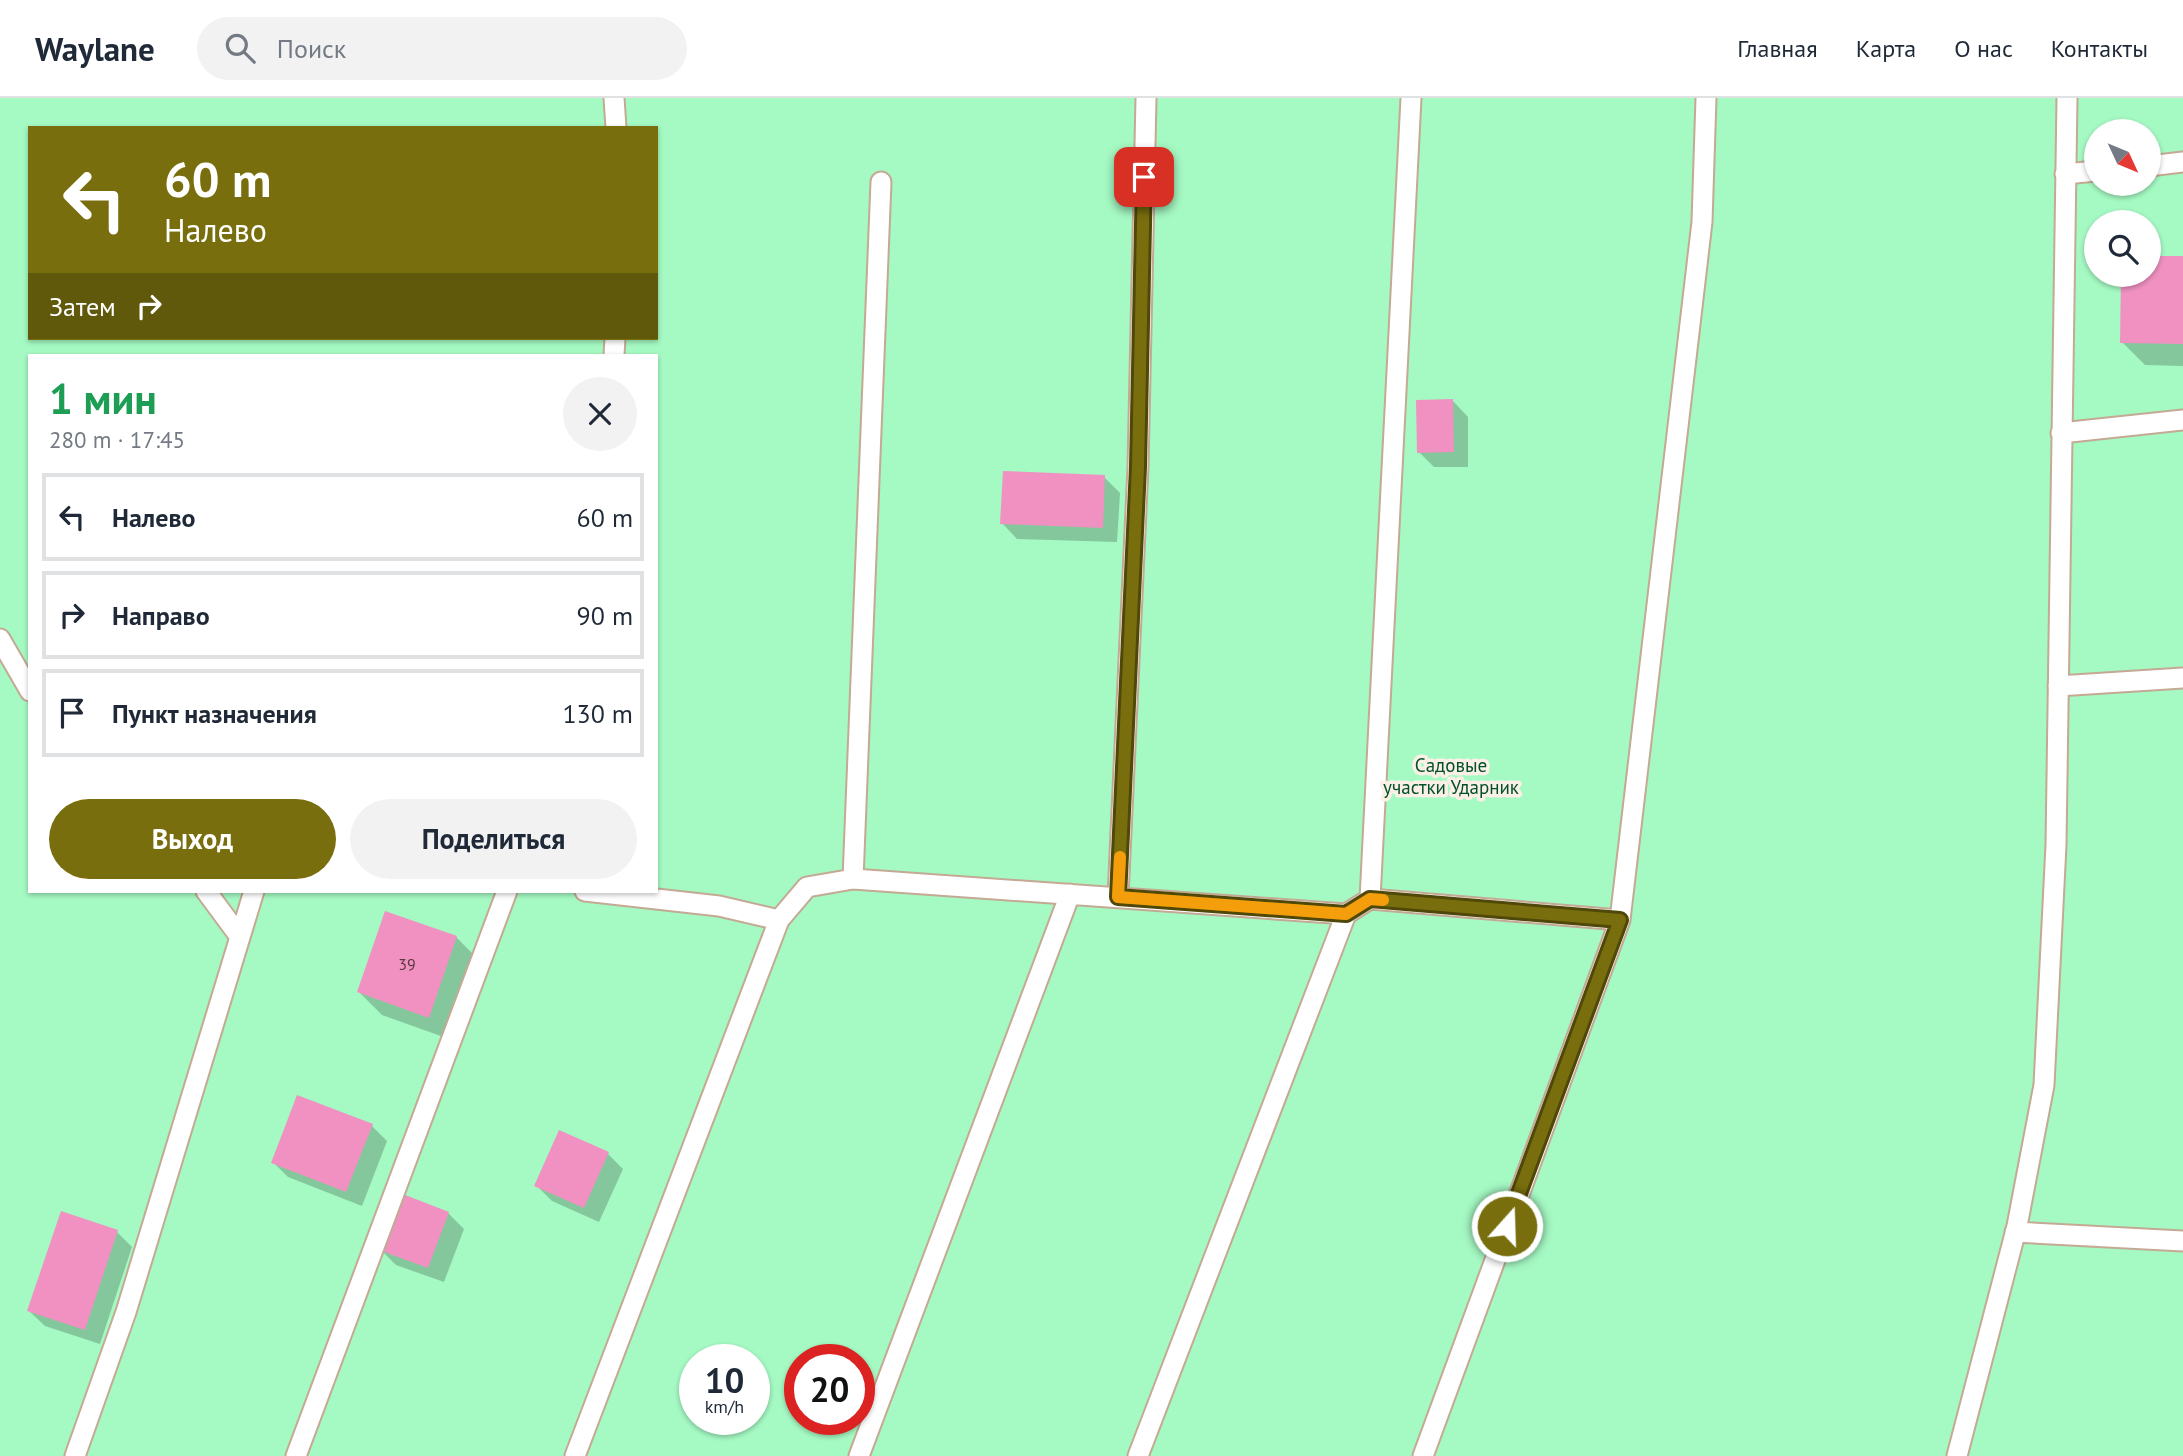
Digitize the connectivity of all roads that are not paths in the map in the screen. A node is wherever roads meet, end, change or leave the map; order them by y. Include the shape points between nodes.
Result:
1 (614, 98) edge
2 (1146, 98) edge
3 (1411, 98) edge
4 (1706, 98) edge
5 (2067, 98) edge
6 (616, 126) edge
7 (2183, 162) edge
8 (2161, 165) edge
9 (2084, 172) edge
10 (2065, 174) junction
11 (881, 182) dead end
12 (2183, 420) edge
13 (2062, 433) junction
14 (0, 639) edge
15 (2183, 678) edge
16 (2058, 686) junction
17 (28, 688) edge
18 (853, 879) junction
19 (207, 893) edge
20 (253, 893) edge
21 (506, 893) edge
22 (603, 893) edge
23 (1070, 894) junction
24 (1118, 897) junction
25 (1370, 899) junction
26 (1346, 914) junction
27 (779, 920) junction
28 (1620, 920) junction
29 (240, 937) junction
30 (2015, 1232) junction
31 (2183, 1241) edge
32 (75, 1456) edge
33 (296, 1456) edge
34 (575, 1456) edge
35 (859, 1456) edge
36 (1138, 1456) edge
37 (1423, 1456) edge
38 (1957, 1456) edge

1 - 6 lane
2 - 24 lane via 1138,467
3 - 25 lane
4 - 28 lane via 1702,222
5 - 10 lane
7 - 8 lane
9 - 10 lane
10 - 13 lane
11 - 18 lane
12 - 13 lane
13 - 16 lane
14 - 17 lane
15 - 16 lane
16 - 30 lane via 2056,845 2044,1085
18 - 23 lane
18 - 27 lane via 807,887
19 - 29 lane
20 - 29 lane
21 - 33 lane
22 - 27 lane via 719,906
23 - 24 lane
23 - 35 lane
24 - 26 lane
25 - 26 lane
25 - 28 lane
26 - 36 lane
27 - 34 lane
28 - 37 lane
29 - 32 lane via 126,1312
30 - 31 lane
30 - 38 lane

